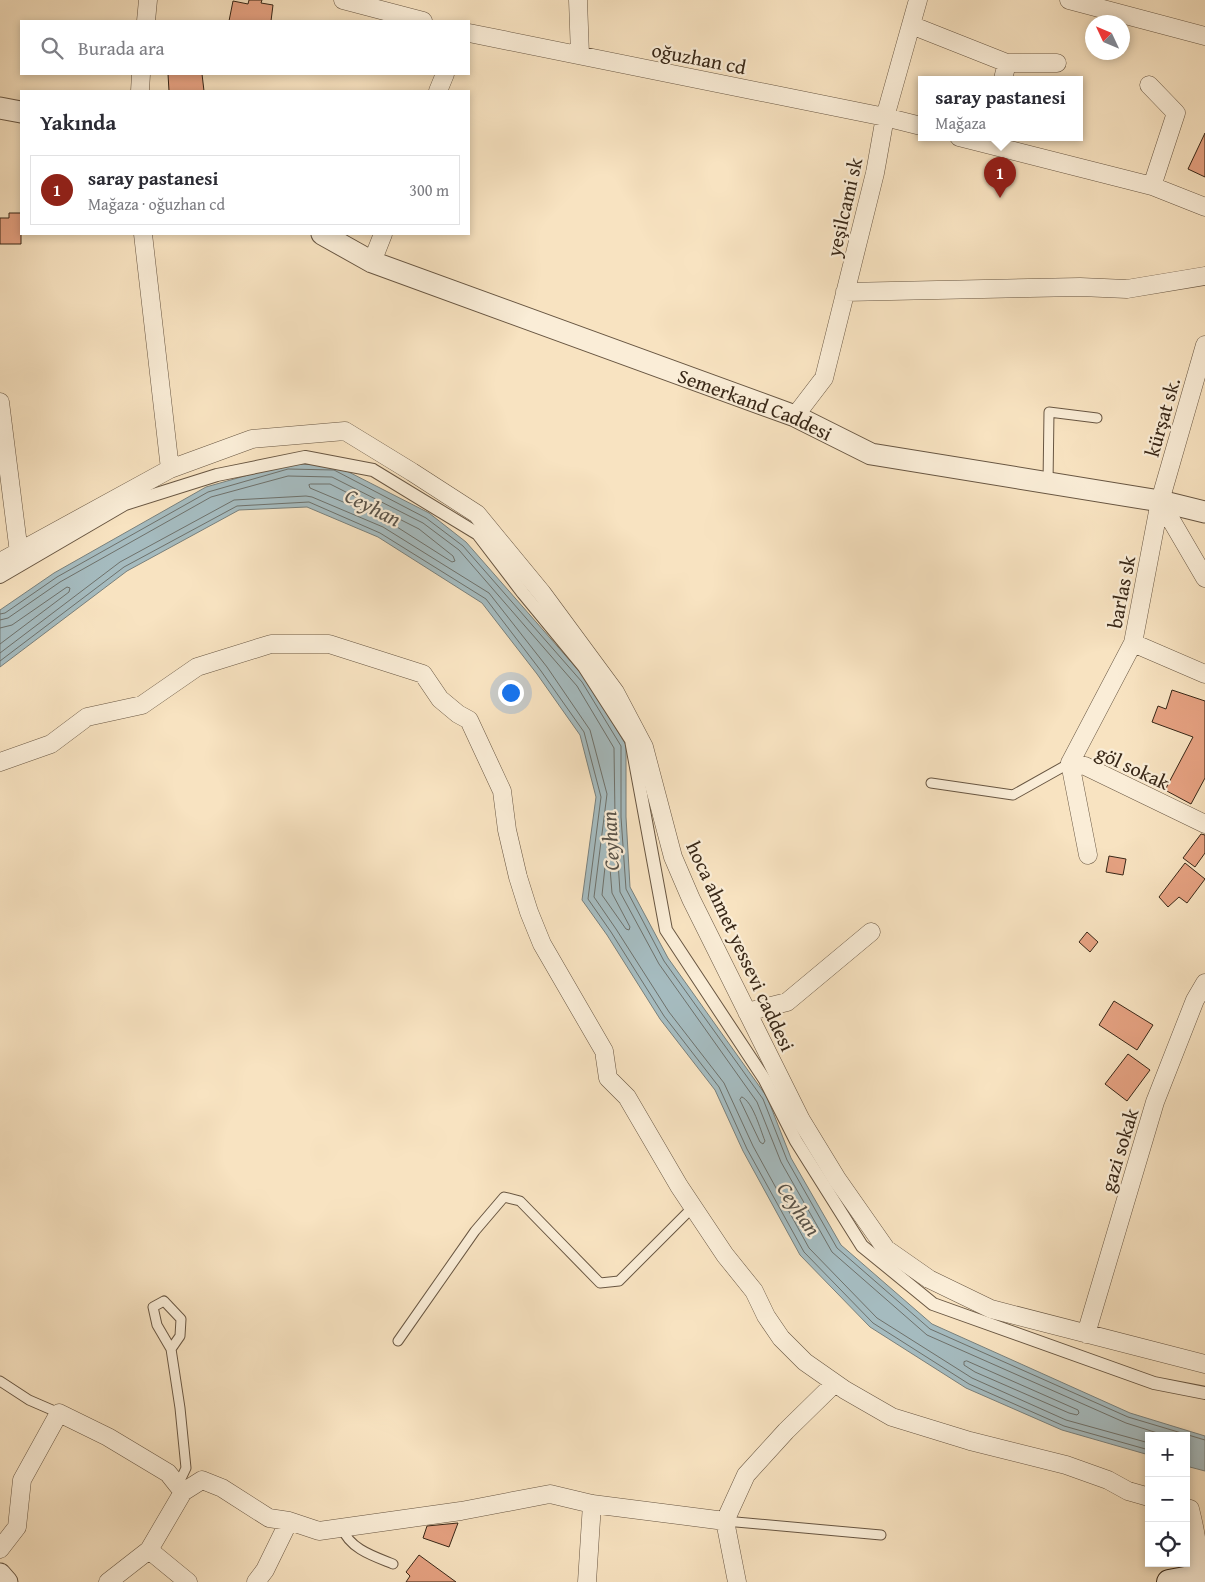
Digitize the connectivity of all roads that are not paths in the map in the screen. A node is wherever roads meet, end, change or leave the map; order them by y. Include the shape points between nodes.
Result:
1 (148, 0) edge
2 (343, 0) edge
3 (578, 0) edge
4 (918, 0) edge
5 (1069, 0) edge
6 (146, 20) edge
7 (419, 20) edge
8 (911, 25) junction
9 (470, 33) edge
10 (1205, 36) edge
11 (580, 55) junction
12 (1057, 62) dead end
13 (1005, 71) edge
14 (141, 75) edge
15 (445, 75) edge
16 (1149, 85) dead end
17 (140, 90) edge
18 (438, 90) edge
19 (0, 108) edge
20 (20, 112) edge
21 (885, 117) junction
22 (918, 125) edge
23 (990, 141) edge
24 (1152, 186) junction
25 (1205, 207) edge
26 (143, 235) edge
27 (324, 235) edge
28 (383, 235) edge
29 (372, 262) junction
30 (1205, 276) edge
31 (845, 292) junction
32 (1205, 346) edge
33 (0, 402) edge
34 (795, 416) junction
35 (1097, 418) dead end
36 (170, 469) junction
37 (1048, 483) junction
38 (1160, 501) junction
39 (1205, 512) edge
40 (19, 553) junction
41 (0, 562) edge
42 (0, 577) edge
43 (1205, 578) edge
44 (1133, 643) junction
45 (1205, 674) edge
46 (0, 762) edge
47 (1070, 764) junction
48 (931, 783) dead end
49 (1205, 824) edge
50 (1088, 855) dead end
51 (871, 932) dead end
52 (1205, 983) edge
53 (747, 1012) junction
54 (693, 1207) junction
55 (1086, 1334) junction
56 (398, 1341) dead end
57 (171, 1349) junction
58 (1205, 1364) edge
59 (0, 1381) edge
60 (835, 1382) junction
61 (1205, 1393) edge
62 (59, 1413) junction
63 (181, 1489) junction
64 (1145, 1496) edge
65 (592, 1504) junction
66 (1194, 1509) edge
67 (1205, 1520) edge
68 (289, 1521) junction
69 (725, 1521) junction
70 (342, 1528) junction
71 (881, 1536) dead end
72 (0, 1549) edge
73 (149, 1550) junction
74 (393, 1564) dead end
75 (0, 1574) edge
76 (1202, 1575) edge
77 (7, 1582) edge
78 (108, 1582) edge
79 (188, 1582) edge
80 (256, 1582) edge
81 (587, 1582) edge
82 (737, 1582) edge
83 (1169, 1582) edge

1 - 6 street
2 - 7 street
3 - 11 street
4 - 8 street, yeşilcami sk
5 - 10 street
8 - 13 street
8 - 21 street, yeşilcami sk
9 - 11 street, oğuzhan cd
11 - 21 street, oğuzhan cd
12 - 13 street
14 - 17 street
15 - 18 street
16 - 24 street via 1176,113
19 - 20 street
21 - 22 street, oğuzhan cd
21 - 31 street, yeşilcami sk
23 - 24 street
24 - 25 street
26 - 36 street
27 - 29 street, Semerkand Caddesi
28 - 29 street
29 - 34 street, Semerkand Caddesi
30 - 31 street via 1128,288
31 - 34 street, yeşilcami sk via 824,378
32 - 38 street, kürşat sk.
33 - 40 street
34 - 37 street, Semerkand Caddesi via 871,454
35 - 37 lane via 1049,412
36 - 40 street, hoca ahmet yessevi caddesi
36 - 53 street, hoca ahmet yessevi caddesi via 252,439 345,431 477,514 542,593 615,692 644,747 673,857
37 - 38 street, Semerkand Caddesi
38 - 39 street, Semerkand Caddesi
38 - 43 street
38 - 44 street, barlas sk
40 - 41 street, hoca ahmet yessevi caddesi
42 - 61 street via 126,504 217,475 305,457 373,470 478,534 584,667 631,740 666,930 765,1080 796,1141 862,1246 933,1304 1154,1383
44 - 45 street
44 - 47 street, barlas sk
46 - 54 street via 51,744 87,718 142,705 197,667 271,644 329,644 423,674 440,698 468,720 502,791 518,877 542,944 604,1051 608,1078 626,1097
47 - 48 lane via 1013,795
47 - 49 street, göl sokak via 1085,766
47 - 50 street
51 - 53 street via 787,1002
52 - 55 street, gazi sokak via 1195,1000 1156,1102
53 - 55 street, hoca ahmet yessevi caddesi via 800,1120 886,1249 928,1279 991,1309
54 - 56 lane via 619,1281 600,1283 520,1201 504,1197 474,1231
54 - 60 street via 754,1291 781,1338 805,1362
55 - 58 street, hoca ahmet yessevi caddesi
57 - 57 lane via 157,1325 153,1307 164,1301 181,1318 180,1336
57 - 63 lane via 186,1468
59 - 62 lane
60 - 64 street via 892,1417 1066,1465
60 - 69 street via 746,1475
62 - 63 street via 108,1437 168,1473
62 - 72 street via 22,1480 17,1527
63 - 68 street via 202,1480 222,1488 269,1518
63 - 73 street
65 - 69 street
65 - 70 street via 550,1494
65 - 81 street
66 - 67 street
66 - 76 street
68 - 70 street via 320,1531
68 - 80 street
69 - 71 lane
69 - 82 street
70 - 74 lane via 345,1537 365,1553
73 - 78 street
73 - 79 street
75 - 77 street
76 - 83 main road

